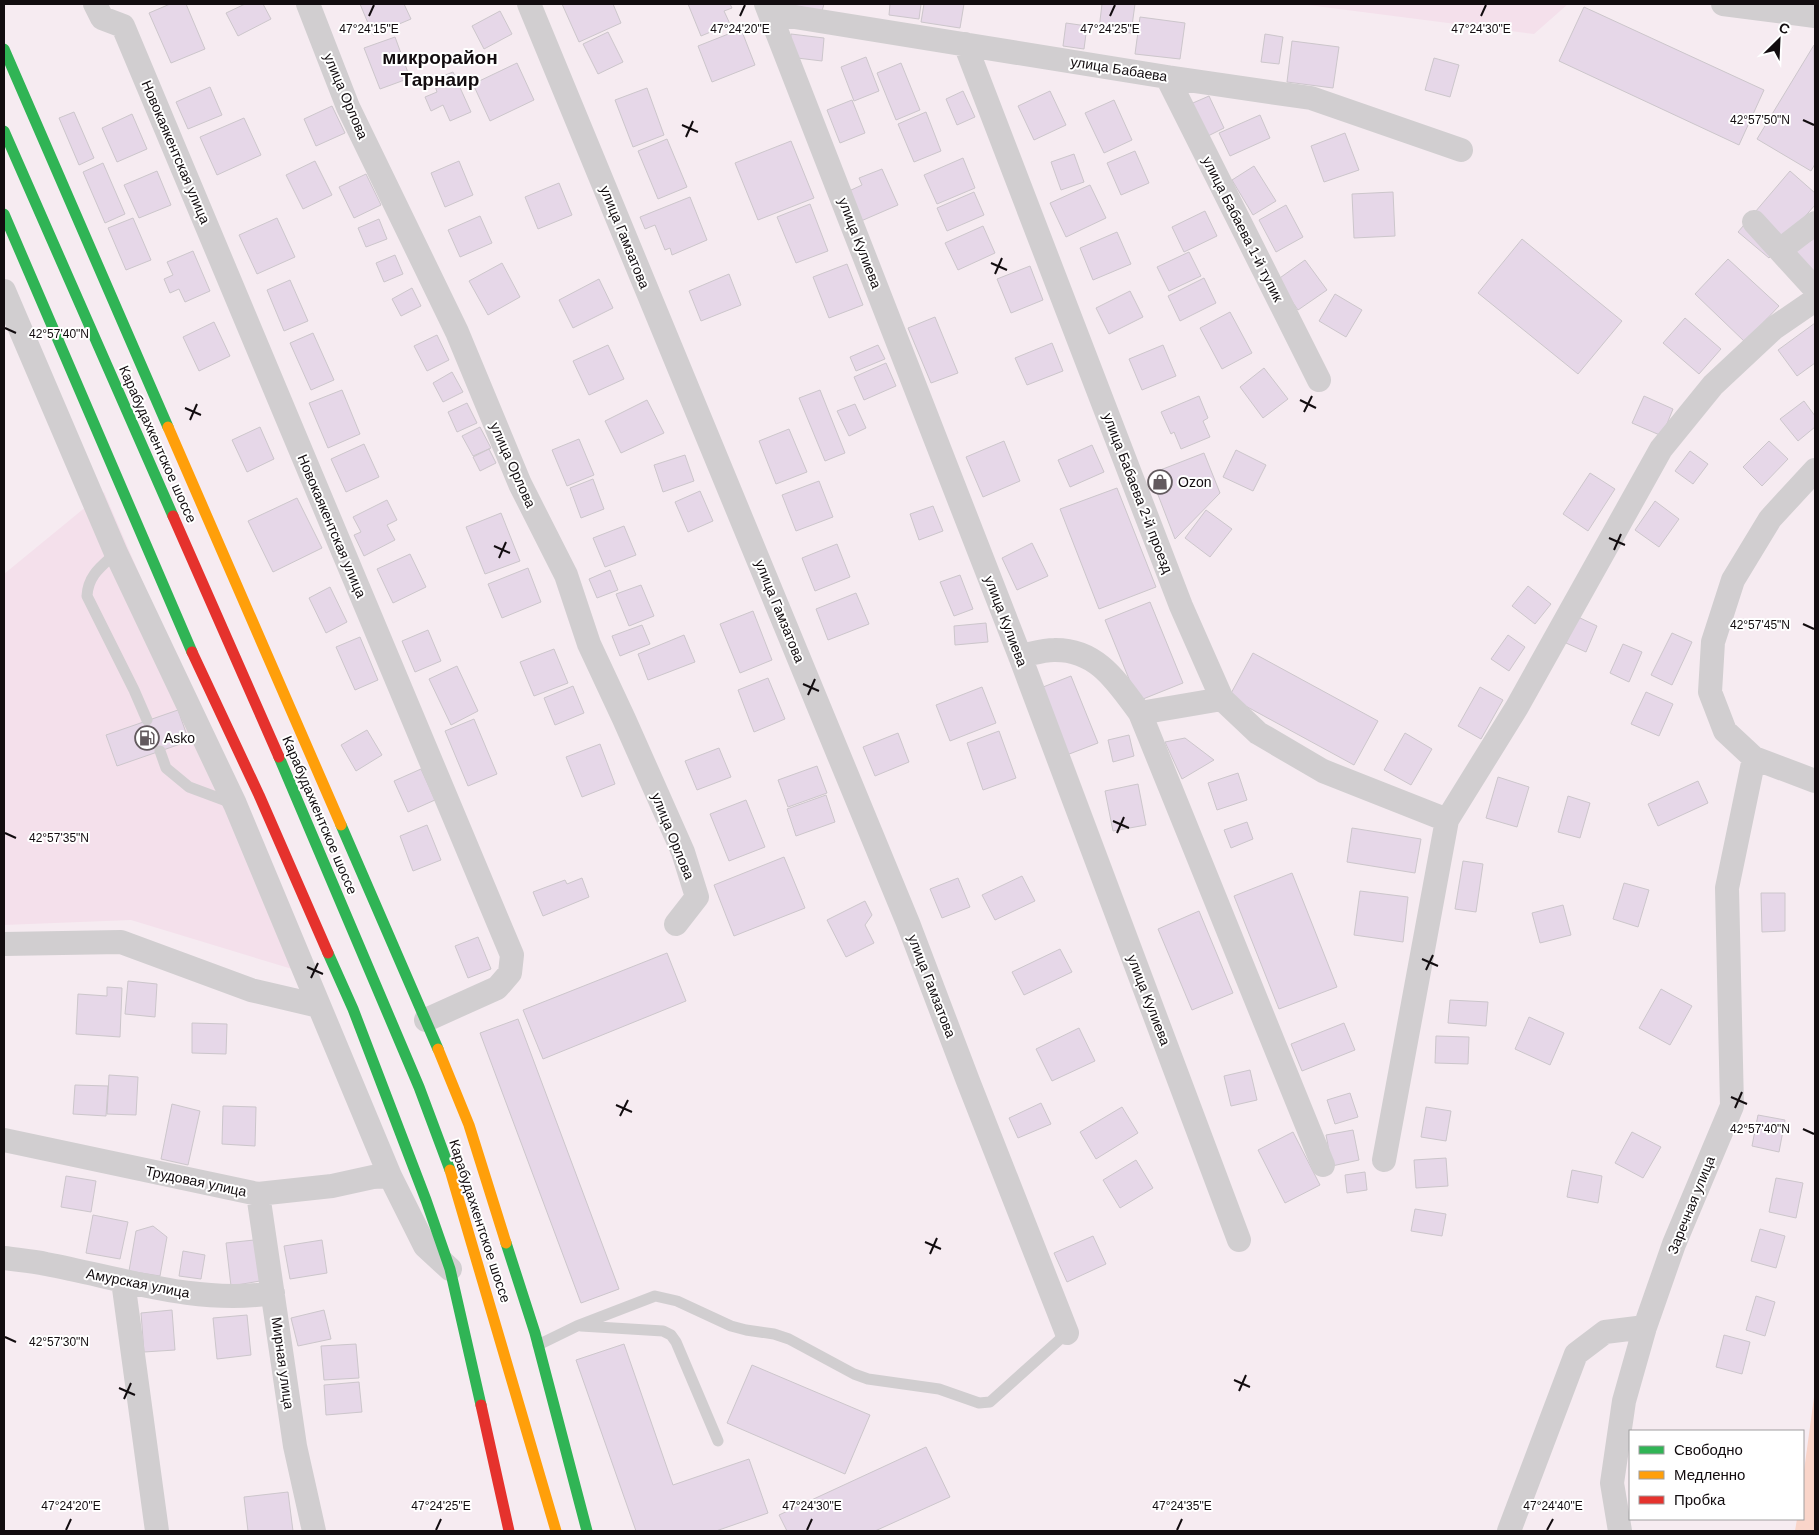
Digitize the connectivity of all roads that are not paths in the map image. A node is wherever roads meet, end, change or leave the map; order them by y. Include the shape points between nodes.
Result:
1 (95, 4) edge
2 (308, 4) edge
3 (529, 4) edge
4 (1723, 4) edge
5 (768, 9) edge
6 (1815, 16) edge
7 (965, 44) junction
8 (4, 49) edge
9 (1167, 77) junction
10 (4, 131) edge
11 (1461, 150) dead end
12 (4, 214) edge
13 (1754, 222) dead end
14 (1815, 224) edge
15 (1780, 250) junction
16 (1815, 290) edge
17 (4, 291) edge
18 (1815, 300) edge
19 (1319, 380) dead end
20 (1815, 470) edge
21 (116, 553) junction
22 (1020, 656) junction
23 (1222, 699) junction
24 (1140, 713) junction
25 (146, 720) dead end
26 (160, 751) dead end
27 (1754, 758) junction
28 (1815, 781) edge
29 (235, 804) junction
30 (1447, 820) junction
31 (676, 924) dead end
32 (4, 944) edge
33 (319, 1006) junction
34 (426, 1020) junction
35 (4, 1140) edge
36 (1384, 1160) dead end
37 (1323, 1165) dead end
38 (390, 1176) junction
39 (258, 1194) junction
40 (1239, 1240) dead end
41 (4, 1258) edge
42 (450, 1269) junction
43 (123, 1281) junction
44 (273, 1293) junction
45 (577, 1326) junction
46 (1644, 1327) junction
47 (1067, 1333) joint
48 (538, 1345) junction
49 (718, 1441) dead end
50 (157, 1531) edge
51 (314, 1531) edge
52 (509, 1531) edge
53 (556, 1531) edge
54 (587, 1531) edge
55 (1509, 1531) edge
56 (1620, 1531) edge

1 - 34 street, Новокаякентская улица via 102,18 123,26 512,955 510,973 497,988
2 - 31 street, улица Орлова via 348,107 457,332 520,484 566,575 589,644 683,852 697,897
3 - 47 street, улица Гамзатова via 908,923
4 - 6 street
5 - 7 street, улица Бабаева
5 - 22 street, улица Кулиева
7 - 9 street, улица Бабаева
7 - 23 street, улица Бабаева 2-й проезд via 1181,606
8 - 34 main road
9 - 11 street, улица Бабаева via 1311,98
9 - 19 street, улица Бабаева 1-й тупик
10 - 53 main road, Карабудахкентское шоссе via 386,1006 456,1186
12 - 42 main road via 180,627 259,795 353,1009
13 - 15 street
14 - 15 street
15 - 16 street
17 - 21 street
18 - 30 street via 1774,328 1713,385 1661,449 1517,707
20 - 27 street via 1770,519 1733,580 1713,642 1710,692 1725,731
21 - 25 lane via 96,572 88,585 87,596
21 - 29 street
22 - 24 street via 1055,650 1086,655 1111,674
22 - 40 street, улица Кулиева
23 - 24 street
23 - 30 street, улица Бабаева 2-й проезд via 1258,733 1323,772
24 - 37 street
26 - 29 lane via 166,768 189,787
27 - 28 street
27 - 46 street, Заречная улица via 1727,888 1732,1106 1674,1244
29 - 33 street
30 - 36 street
32 - 33 street via 121,942 251,990
33 - 38 street
34 - 48 main road via 469,1125
35 - 39 street, Трудовая улица
38 - 39 street, Трудовая улица
38 - 42 street via 425,1246
39 - 44 street, Мирная улица
41 - 43 street, Амурская улица
42 - 52 main road
43 - 44 street, Амурская улица via 225,1297
43 - 50 street
44 - 51 street, Мирная улица via 295,1446
45 - 47 lane via 655,1296 677,1301 731,1326 789,1339 868,1379 939,1389 979,1403 990,1402
45 - 48 lane
45 - 49 lane via 663,1331 672,1335
46 - 55 street via 1605,1332 1576,1354
46 - 56 street, Заречная улица via 1624,1401 1612,1483
48 - 54 main road

